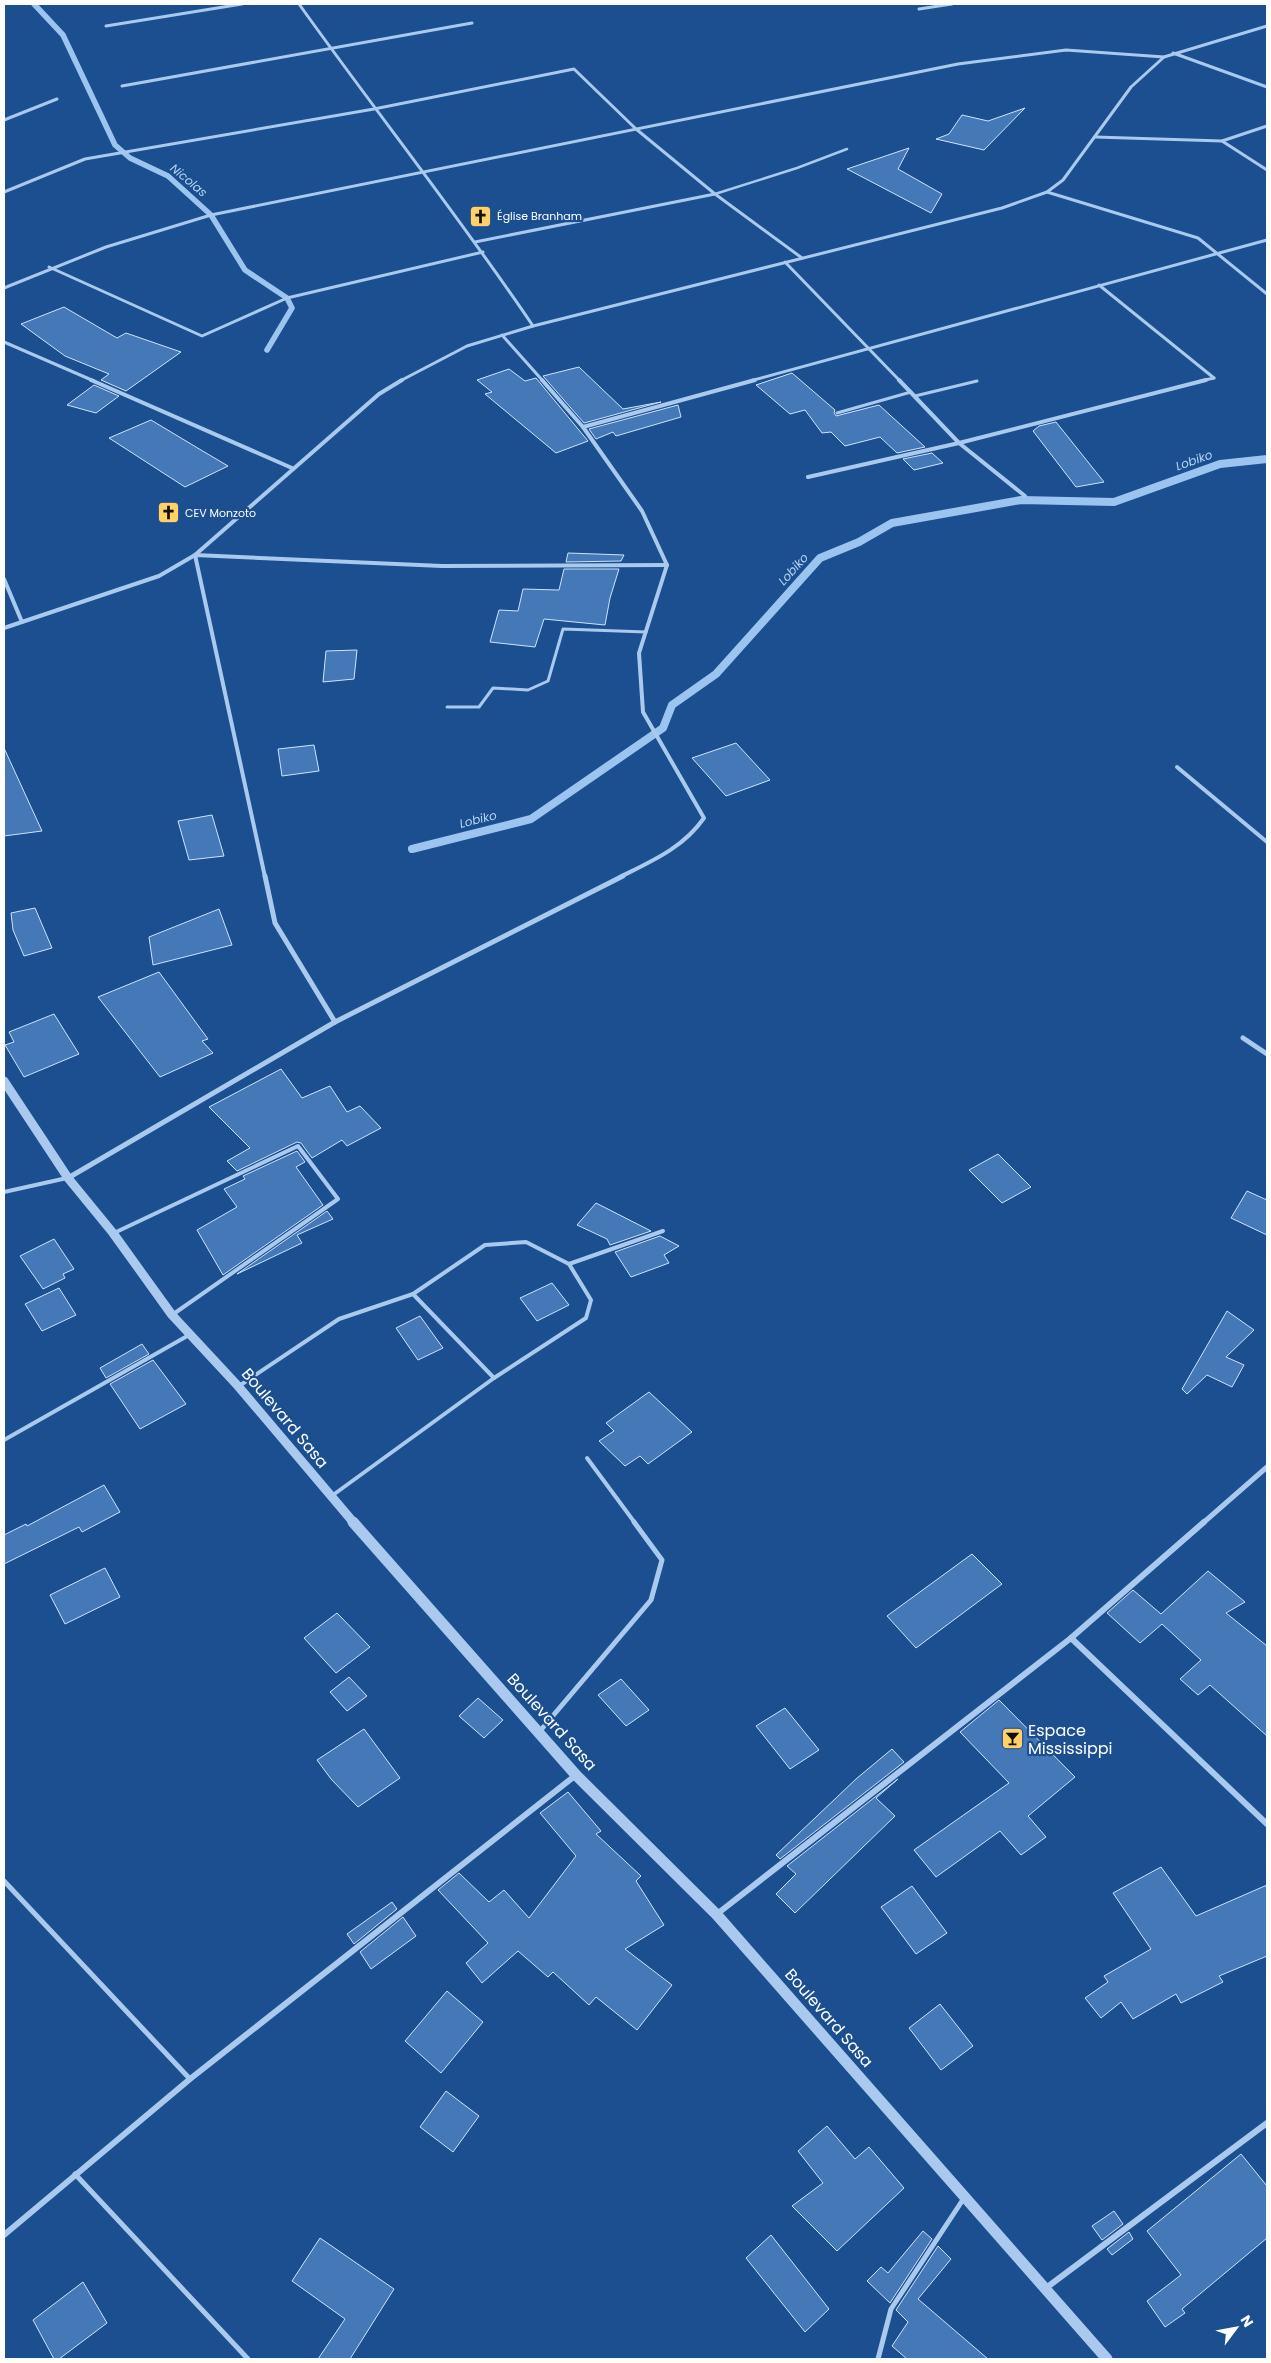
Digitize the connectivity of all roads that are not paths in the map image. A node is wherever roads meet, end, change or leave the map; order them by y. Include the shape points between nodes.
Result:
1 (242, 4) edge
2 (299, 4) edge
3 (952, 4) edge
4 (919, 9) dead end
5 (472, 23) dead end
6 (106, 26) dead end
7 (1267, 26) edge
8 (331, 48) junction
9 (1172, 53) junction
10 (1164, 56) junction
11 (122, 86) dead end
12 (1267, 87) edge
13 (57, 99) dead end
14 (374, 109) junction
15 (4, 120) edge
16 (1267, 126) edge
17 (636, 129) junction
18 (1095, 137) junction
19 (1222, 141) junction
20 (847, 149) dead end
21 (1267, 170) edge
22 (422, 172) junction
23 (4, 192) edge
24 (1047, 192) junction
25 (715, 194) junction
26 (1267, 240) edge
27 (475, 242) junction
28 (482, 252) junction
29 (1216, 253) junction
30 (802, 258) junction
31 (784, 262) junction
32 (49, 267) junction
33 (1099, 285) junction
34 (4, 288) edge
35 (1267, 294) edge
36 (532, 326) junction
37 (502, 334) junction
38 (4, 342) edge
39 (869, 348) junction
40 (977, 381) dead end
41 (911, 392) junction
42 (915, 396) junction
43 (837, 413) dead end
44 (583, 427) junction
45 (959, 443) junction
46 (292, 468) junction
47 (808, 477) dead end
48 (1025, 496) dead end
49 (195, 555) junction
50 (667, 565) junction
51 (4, 579) edge
52 (22, 622) junction
53 (4, 628) edge
54 (646, 632) junction
55 (447, 707) dead end
56 (1177, 768) dead end
57 (1267, 842) edge
58 (335, 1022) junction
59 (1243, 1038) dead end
60 (1267, 1054) edge
61 (4, 1081) edge
62 (68, 1178) junction
63 (4, 1192) edge
64 (663, 1231) dead end
65 (113, 1233) junction
66 (569, 1264) junction
67 (413, 1294) junction
68 (172, 1314) junction
69 (189, 1335) junction
70 (494, 1378) junction
71 (238, 1386) junction
72 (4, 1440) edge
73 (587, 1458) dead end
74 (1267, 1467) edge
75 (331, 1497) junction
76 (1071, 1638) junction
77 (538, 1733) junction
78 (576, 1775) junction
79 (1267, 1824) edge
80 (4, 1881) edge
81 (716, 1915) junction
82 (190, 2079) junction
83 (1267, 2123) edge
84 (75, 2174) junction
85 (965, 2196) junction
86 (4, 2235) edge
87 (1046, 2288) junction
88 (248, 2359) edge
89 (878, 2359) edge
90 (1107, 2359) edge

1 - 6 street
2 - 8 street
3 - 4 street
5 - 8 street
7 - 9 street
8 - 11 street
8 - 14 street
9 - 10 street
9 - 12 street
10 - 17 street via 1066,50 958,64
10 - 18 street via 1131,87
13 - 15 street
14 - 17 street via 574,69
14 - 22 street
14 - 23 street via 85,159
16 - 19 street
17 - 22 street
17 - 25 street
18 - 19 street
18 - 24 street via 1063,180
19 - 21 street
20 - 25 lane
22 - 27 street
22 - 32 street via 211,214
24 - 29 street via 1198,238
24 - 30 street via 1002,208
25 - 27 street
25 - 30 street
26 - 29 street
27 - 28 street
28 - 32 street via 287,298 202,336
28 - 36 street
29 - 33 street
29 - 35 street
30 - 31 street
31 - 36 street
31 - 39 street
32 - 34 street
33 - 39 street
33 - 45 street via 1214,378
36 - 37 street
37 - 44 street
37 - 46 street via 421,368 379,394
38 - 46 street
39 - 41 street
39 - 44 street
40 - 42 lane
41 - 42 street
41 - 43 lane
42 - 45 street
44 - 50 street via 642,511
45 - 47 street
45 - 48 street
46 - 49 street
49 - 50 street via 442,566
49 - 52 street via 159,576
49 - 58 street via 275,923
50 - 54 street
51 - 52 street
52 - 53 street
54 - 55 lane via 563,629 548,681 528,690 493,688 479,707
54 - 58 street via 639,653 643,712 704,818 694,832 668,853
56 - 57 street
58 - 62 street
59 - 60 street
61 - 62 street, Boulevard Sasa
62 - 63 lane
62 - 65 street, Boulevard Sasa
64 - 66 lane
65 - 68 street, Boulevard Sasa
65 - 68 lane via 298,1146 338,1199
66 - 67 lane via 526,1242 485,1245
66 - 70 lane via 591,1300 586,1318
67 - 70 lane
67 - 71 lane via 339,1319
68 - 69 street, Boulevard Sasa
69 - 71 street, Boulevard Sasa
69 - 72 lane
70 - 75 lane
71 - 75 street, Boulevard Sasa
73 - 77 lane via 662,1560 651,1600
74 - 76 street
75 - 77 street, Boulevard Sasa
76 - 79 street
76 - 81 street
77 - 78 street, Boulevard Sasa
78 - 81 street, Boulevard Sasa
78 - 82 street
80 - 82 lane
81 - 85 street, Boulevard Sasa
82 - 84 street
83 - 87 street
84 - 86 street
84 - 88 lane
85 - 87 street, Boulevard Sasa
85 - 89 lane via 891,2309
87 - 90 street, Boulevard Sasa

